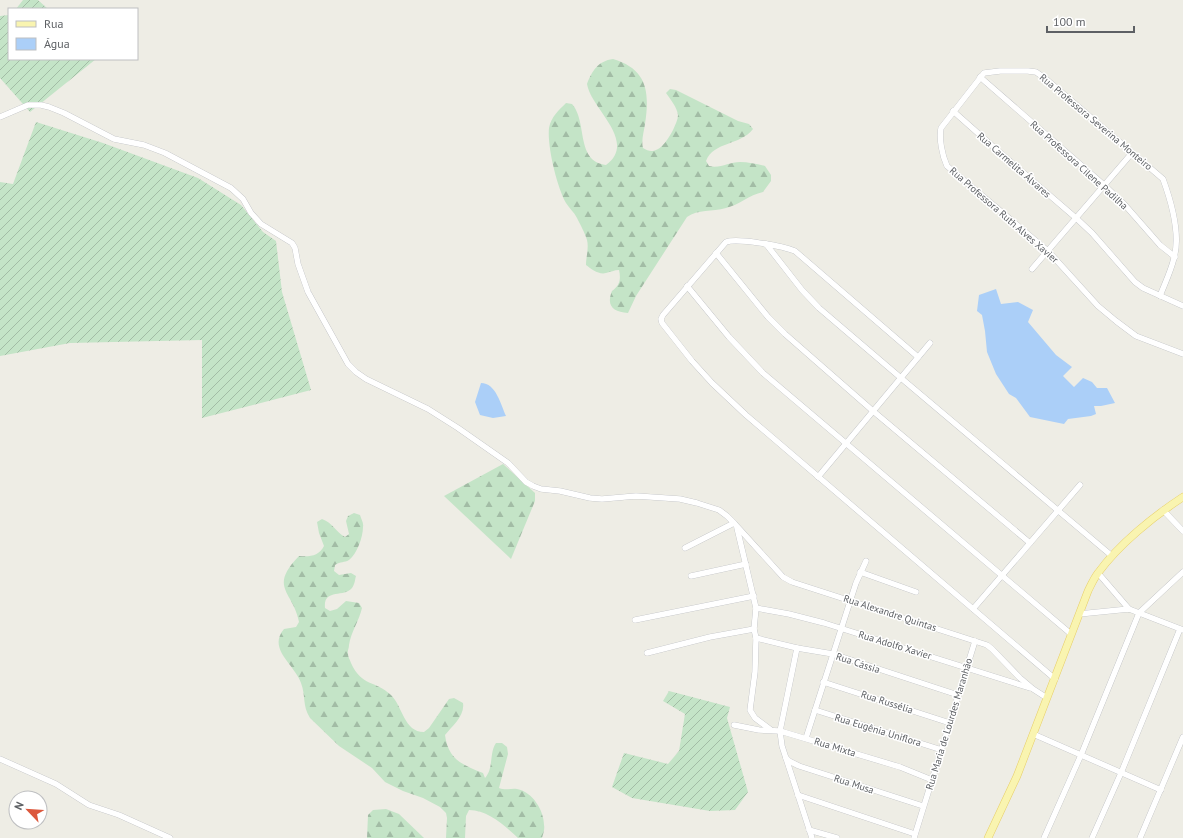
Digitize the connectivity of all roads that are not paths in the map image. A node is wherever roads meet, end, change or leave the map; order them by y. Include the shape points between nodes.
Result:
1 (980, 77) junction
2 (953, 111) junction
3 (0, 117) edge
4 (1132, 153) junction
5 (1104, 185) junction
6 (1076, 218) junction
7 (766, 244) junction
8 (1048, 251) junction
9 (716, 253) junction
10 (1175, 257) junction
11 (1032, 269) dead end
12 (687, 286) junction
13 (1160, 296) junction
14 (1183, 306) edge
15 (930, 343) dead end
16 (1183, 354) edge
17 (918, 357) junction
18 (901, 378) junction
19 (873, 412) junction
20 (846, 443) junction
21 (818, 477) junction
22 (1080, 485) dead end
23 (1183, 496) edge
24 (1058, 510) junction
25 (1162, 510) junction
26 (736, 525) junction
27 (1183, 531) edge
28 (1030, 543) junction
29 (685, 548) dead end
30 (1112, 556) junction
31 (866, 561) dead end
32 (746, 564) junction
33 (860, 572) junction
34 (1183, 572) edge
35 (1098, 573) junction
36 (692, 576) dead end
37 (1001, 576) junction
38 (916, 592) dead end
39 (754, 596) junction
40 (851, 600) junction
41 (756, 608) junction
42 (973, 609) junction
43 (1129, 609) junction
44 (1138, 613) junction
45 (1079, 614) junction
46 (635, 620) dead end
47 (841, 628) junction
48 (754, 629) junction
49 (1181, 630) edge
50 (1071, 634) junction
51 (756, 638) junction
52 (975, 641) junction
53 (797, 648) junction
54 (647, 654) dead end
55 (833, 654) junction
56 (967, 668) junction
57 (1055, 678) junction
58 (823, 682) junction
59 (1033, 689) junction
60 (958, 695) junction
61 (1047, 698) junction
62 (815, 710) junction
63 (950, 723) junction
64 (734, 725) dead end
65 (771, 730) junction
66 (780, 731) junction
67 (1033, 734) junction
68 (1183, 737) edge
69 (806, 738) junction
70 (942, 750) junction
71 (1081, 755) junction
72 (786, 758) junction
73 (0, 759) edge
74 (1121, 773) junction
75 (932, 780) junction
76 (1161, 790) junction
77 (798, 795) junction
78 (923, 806) junction
79 (809, 830) junction
80 (915, 836) edge
81 (827, 837) edge
82 (170, 838) edge
83 (812, 838) edge
84 (837, 838) edge
85 (988, 838) edge
86 (1044, 838) edge
87 (1092, 838) edge
88 (1140, 838) edge

1 - 2 street
1 - 4 street, Rua Professora Severina Monteiro via 984,73 1000,71 1036,72
1 - 5 street, Rua Professora Cilene Padilha
2 - 6 street, Rua Carmelita Álvares
2 - 8 street, Rua Professora Ruth Alves Xavier via 940,133 944,159 951,170
3 - 26 street, Rua Alexandre Quintas via 28,105 49,107 114,138 165,153 231,188 243,199 261,224 292,243 308,292 348,364 366,379 428,409 458,428 508,463 526,482 541,489 590,498 636,496 692,502 719,510
4 - 5 street
4 - 10 street, Rua Professora Severina Monteiro via 1163,179 1169,193 1177,232
5 - 6 street
5 - 10 street, Rua Professora Cilene Padilha via 1160,245
6 - 8 street
6 - 13 street, Rua Carmelita Álvares via 1135,282
7 - 9 street via 731,240
7 - 17 street via 795,251
7 - 18 street via 819,308
8 - 11 street
8 - 16 street, Rua Professora Ruth Alves Xavier via 1098,306 1116,321 1136,336
9 - 12 street
9 - 19 street via 772,321
10 - 13 street
12 - 20 street via 763,373
12 - 21 street via 663,314 662,323 712,383
13 - 14 street, Rua Carmelita Álvares
15 - 17 street
17 - 18 street
18 - 19 street
18 - 24 street
19 - 20 street
19 - 28 street
20 - 21 street
20 - 37 street
21 - 42 street
22 - 24 street
23 - 25 main road
24 - 28 street
24 - 30 street
25 - 27 street
25 - 30 main road
26 - 29 street
26 - 32 street
26 - 40 street, Rua Alexandre Quintas via 783,577
28 - 37 street
30 - 35 main road
31 - 33 street
32 - 36 street
32 - 39 street
33 - 38 street
33 - 40 street
34 - 44 street
35 - 43 street
35 - 45 main road
37 - 42 street
37 - 50 street
39 - 41 street
39 - 46 street
40 - 47 street
40 - 52 street, Rua Alexandre Quintas
41 - 47 street, Rua Adolfo Xavier
41 - 48 street
42 - 57 street
43 - 44 street
43 - 45 street
44 - 49 street
44 - 71 street
45 - 50 main road
47 - 55 street
47 - 56 street, Rua Adolfo Xavier
48 - 51 street
48 - 54 street via 710,637
49 - 74 street
50 - 57 main road
51 - 53 street, Rua Cássia
51 - 65 street via 750,713
52 - 56 street, Rua Maria de Lourdes Maranhão
52 - 59 street, Rua Alexandre Quintas via 992,649
53 - 55 street, Rua Cássia
53 - 66 street
55 - 58 street
55 - 60 street, Rua Cássia
56 - 59 street, Rua Adolfo Xavier
56 - 60 street, Rua Maria de Lourdes Maranhão
57 - 61 main road
58 - 62 street
58 - 63 street, Rua Russélia
59 - 61 street, Rua Alexandre Quintas
60 - 63 street, Rua Maria de Lourdes Maranhão
61 - 67 main road
62 - 69 street
62 - 70 street, Rua Eugênia Uniflora
63 - 70 street, Rua Maria de Lourdes Maranhão
64 - 65 street, Rua Mixta
65 - 66 street, Rua Mixta
66 - 69 street, Rua Mixta
66 - 72 street
67 - 71 street
67 - 85 main road
68 - 76 street
69 - 75 street, Rua Mixta
70 - 75 street, Rua Maria de Lourdes Maranhão
71 - 74 street
71 - 86 street
72 - 77 street
72 - 78 street, Rua Musa via 799,766
73 - 82 street via 56,784 89,805
74 - 76 street
74 - 87 street
75 - 78 street, Rua Maria de Lourdes Maranhão
76 - 88 street
77 - 79 street
77 - 80 street
78 - 80 street, Rua Maria de Lourdes Maranhão
79 - 81 street
79 - 83 street
81 - 84 street

